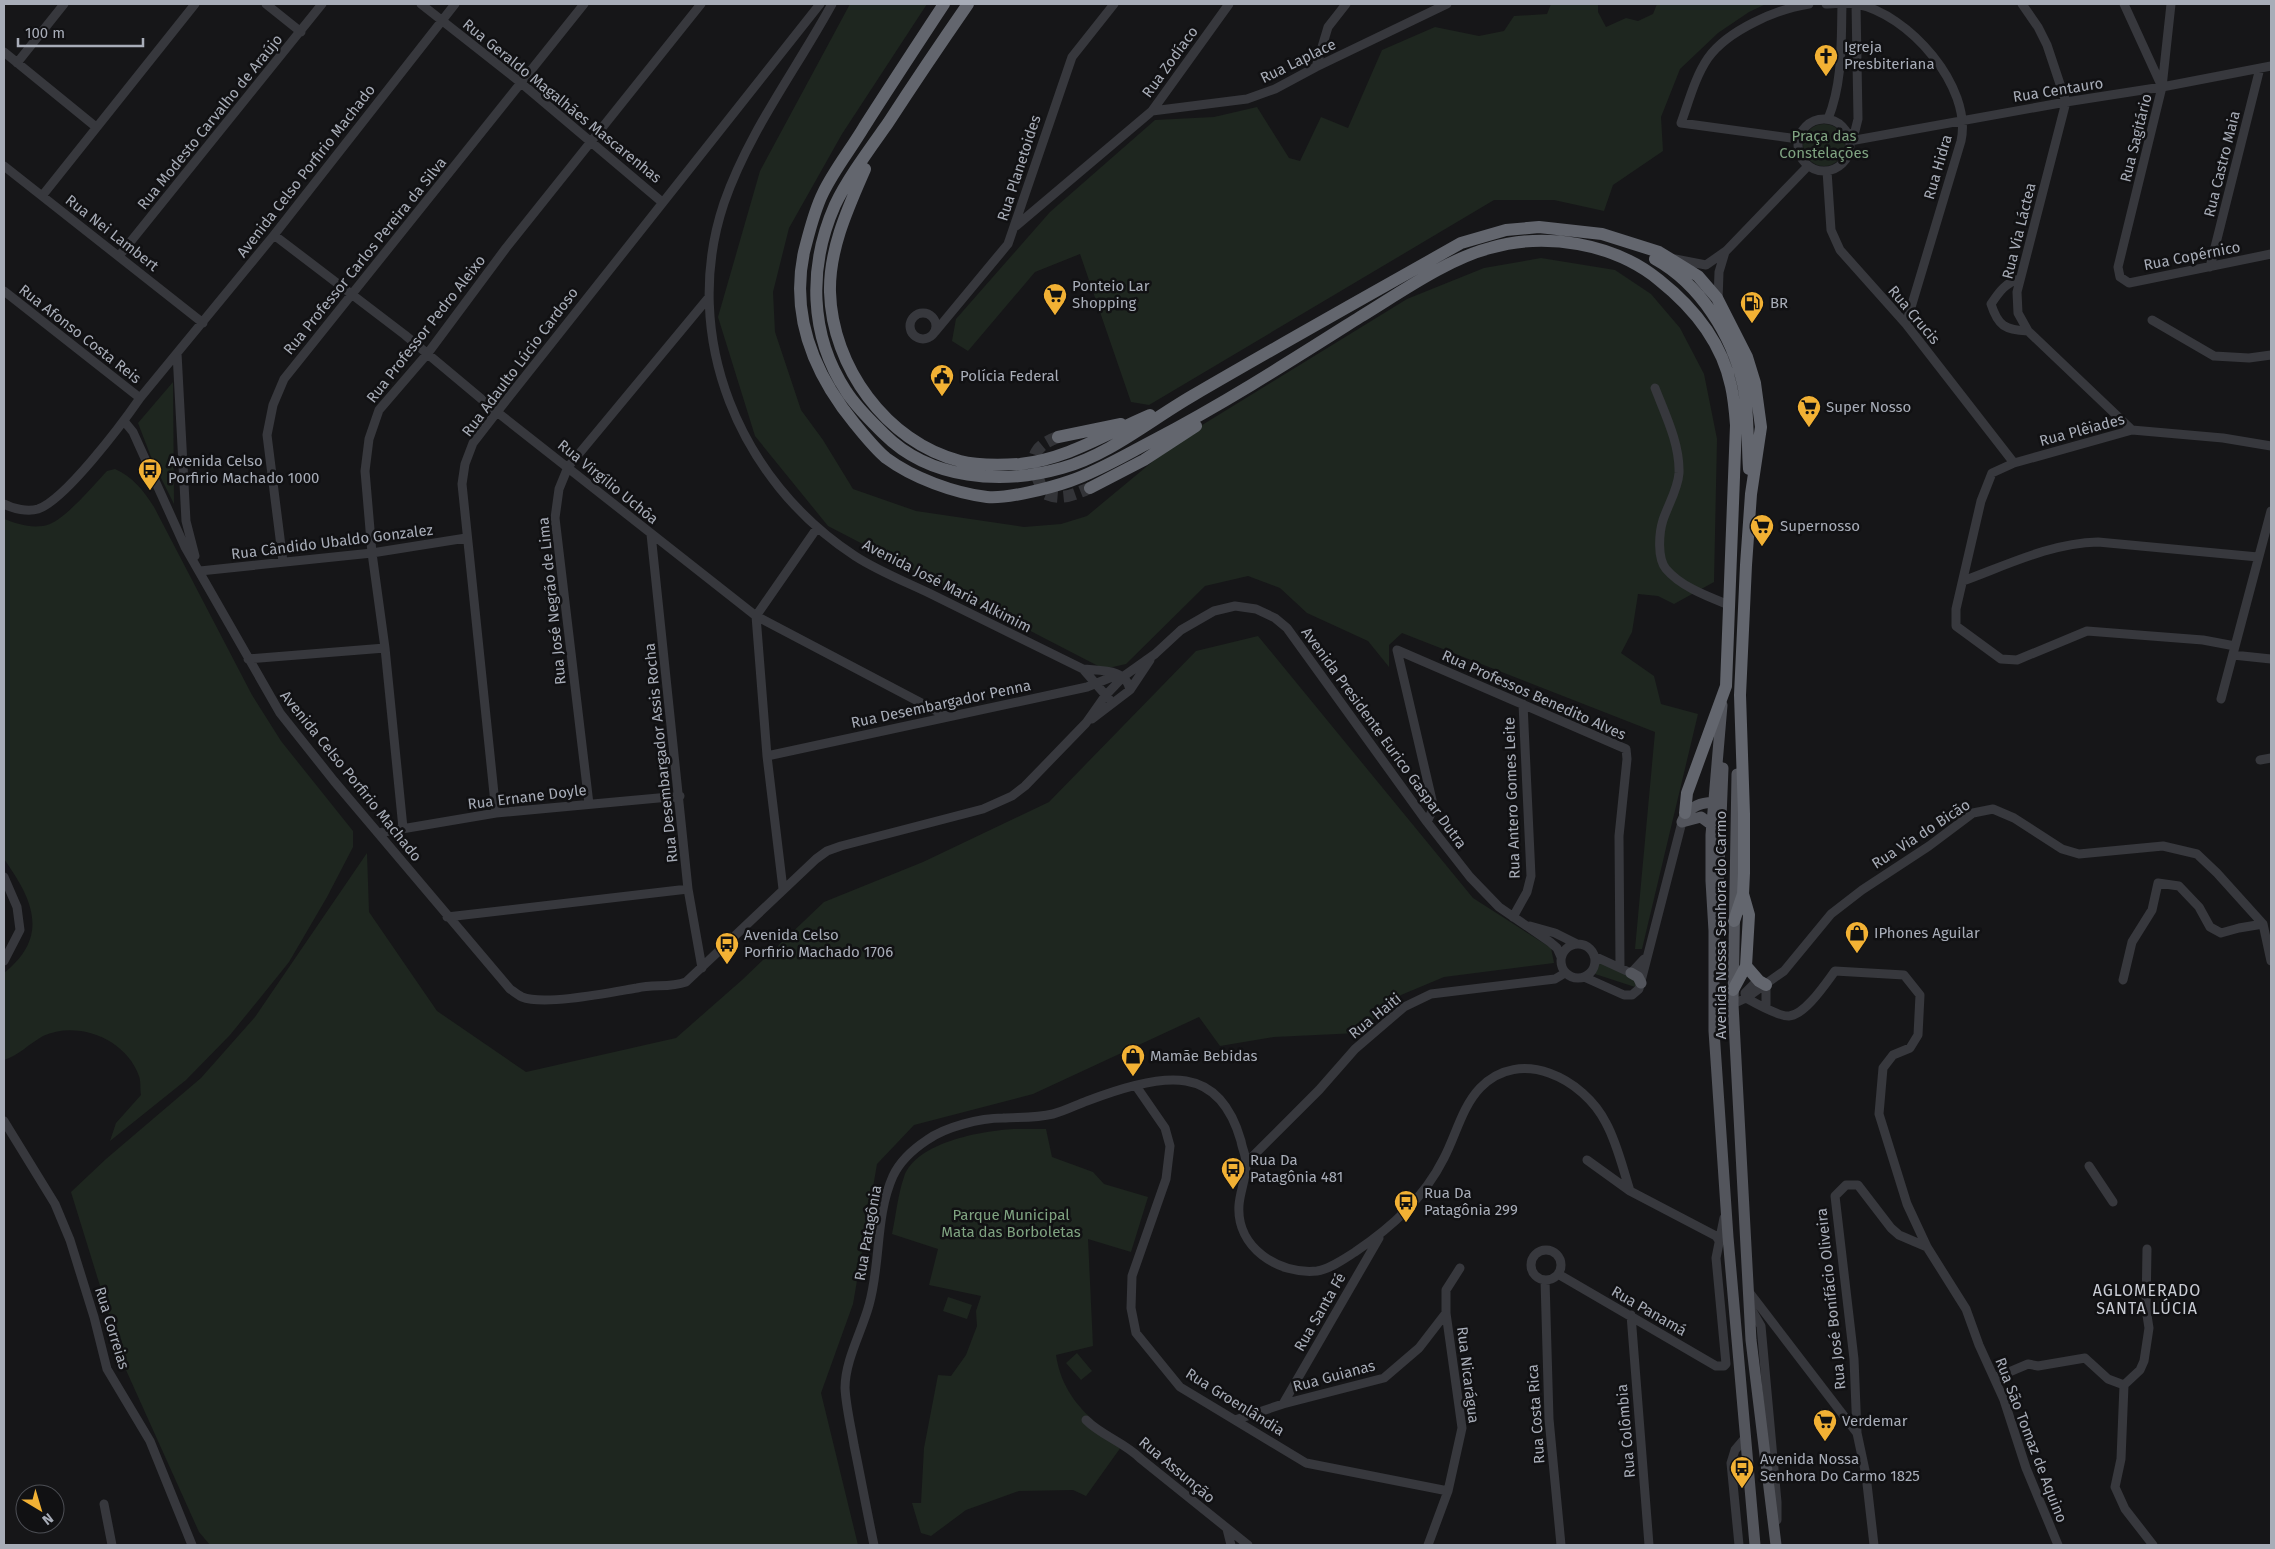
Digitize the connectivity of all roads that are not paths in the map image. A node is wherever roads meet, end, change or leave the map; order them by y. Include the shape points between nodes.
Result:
1 (64, 4) edge
2 (195, 4) edge
3 (266, 4) edge
4 (322, 4) edge
5 (421, 4) edge
6 (455, 4) edge
7 (584, 4) edge
8 (701, 4) edge
9 (820, 4) edge
10 (832, 4) edge
11 (944, 4) edge
12 (968, 4) edge
13 (1114, 4) edge
14 (1229, 4) edge
15 (1346, 4) edge
16 (1447, 4) edge
17 (1809, 4) edge
18 (1826, 4) edge
19 (1842, 4) edge
20 (1856, 4) edge
21 (2022, 4) edge
22 (2124, 4) edge
23 (2172, 4) edge
24 (442, 20) junction
25 (301, 32) junction
26 (4, 52) edge
27 (17, 63) junction
28 (2271, 66) edge
29 (1316, 67) junction
30 (2260, 68) junction
31 (520, 82) junction
32 (2162, 88) junction
33 (2066, 102) junction
34 (1152, 111) junction
35 (1828, 119) junction
36 (1964, 120) junction
37 (96, 127) junction
38 (880, 134) junction
39 (1849, 138) junction
40 (1798, 139) junction
41 (592, 142) junction
42 (1801, 158) junction
43 (4, 166) edge
44 (1808, 166) junction
45 (1827, 171) junction
46 (1797, 175) junction
47 (42, 196) junction
48 (662, 202) junction
49 (1015, 227) junction
50 (274, 235) junction
51 (1627, 243) junction
52 (1726, 251) junction
53 (2271, 254) edge
54 (119, 256) junction
55 (1668, 257) junction
56 (2210, 267) junction
57 (2120, 277) joint
58 (2020, 279) junction
59 (4, 291) edge
60 (353, 293) junction
61 (709, 297) junction
62 (1718, 301) junction
63 (2152, 320) dead end
64 (203, 323) junction
65 (1906, 324) junction
66 (2028, 331) junction
67 (935, 332) dead end
68 (177, 353) junction
69 (428, 353) junction
70 (2271, 355) edge
71 (1655, 388) dead end
72 (1238, 394) junction
73 (140, 398) junction
74 (1189, 398) junction
75 (497, 412) junction
76 (124, 421) junction
77 (1131, 423) junction
78 (2132, 430) junction
79 (1058, 437) tunnel mouth
80 (2271, 446) edge
81 (2014, 463) junction
82 (568, 467) junction
83 (1090, 488) tunnel mouth
84 (1751, 494) junction
85 (4, 504) edge
86 (2271, 511) edge
87 (817, 528) junction
88 (651, 534) junction
89 (466, 538) junction
90 (372, 552) junction
91 (2258, 557) junction
92 (283, 562) junction
93 (198, 568) junction
94 (1963, 581) junction
95 (1729, 605) junction
96 (756, 616) junction
97 (386, 648) junction
98 (2234, 650) junction
99 (1155, 654) junction
100 (248, 659) junction
101 (2271, 659) edge
102 (1082, 669) junction
103 (1121, 676) junction
104 (1096, 684) junction
105 (1726, 686) junction
106 (1130, 690) junction
107 (1740, 695) junction
108 (1105, 696) junction
109 (1121, 699) junction
110 (2221, 700) dead end
111 (1523, 704) junction
112 (948, 717) junction
113 (1086, 723) junction
114 (767, 756) junction
115 (2271, 758) edge
116 (2260, 760) dead end
117 (680, 796) junction
118 (1718, 803) junction
119 (589, 804) junction
120 (496, 813) junction
121 (1683, 818) junction
122 (1427, 822) junction
123 (1737, 822) junction
124 (1712, 825) junction
125 (403, 828) junction
126 (378, 833) junction
127 (4, 877) edge
128 (1735, 881) junction
129 (1715, 883) junction
130 (688, 889) junction
131 (783, 889) junction
132 (1742, 894) junction
133 (448, 917) junction
134 (1512, 917) junction
135 (1734, 920) junction
136 (2263, 924) junction
137 (1528, 926) junction
138 (1577, 944) junction
139 (1594, 956) junction
140 (1646, 957) junction
141 (1561, 958) junction
142 (4, 961) edge
143 (2271, 961) edge
144 (1746, 966) junction
145 (1620, 967) junction
146 (702, 968) junction
147 (1631, 972) junction
148 (1565, 973) junction
149 (1584, 977) junction
150 (2122, 980) dead end
151 (1641, 983) junction
152 (1766, 985) junction
153 (510, 989) joint
154 (1733, 990) junction
155 (1746, 998) junction
156 (1733, 1004) junction
157 (1766, 1007) junction
158 (1136, 1086) junction
159 (4, 1121) edge
160 (1586, 1160) dead end
161 (1246, 1163) junction
162 (2090, 1166) dead end
163 (1630, 1191) junction
164 (2113, 1202) dead end
165 (1726, 1206) junction
166 (1722, 1227) junction
167 (1381, 1234) junction
168 (1710, 1234) junction
169 (1720, 1242) junction
170 (1927, 1248) junction
171 (2147, 1249) dead end
172 (1460, 1268) dead end
173 (1558, 1274) junction
174 (1544, 1280) junction
175 (1751, 1301) junction
176 (1446, 1313) junction
177 (1631, 1315) junction
178 (1726, 1364) junction
179 (1740, 1368) junction
180 (1995, 1378) junction
181 (2124, 1385) junction
182 (1283, 1404) junction
183 (1086, 1420) dead end
184 (1235, 1420) junction
185 (1857, 1433) junction
186 (1746, 1437) junction
187 (1448, 1491) junction
188 (104, 1504) dead end
189 (1227, 1529) junction
190 (112, 1545) edge
191 (192, 1545) edge
192 (874, 1545) edge
193 (1231, 1545) edge
194 (1248, 1545) edge
195 (1428, 1545) edge
196 (1561, 1545) edge
197 (1649, 1545) edge
198 (1739, 1545) edge
199 (1755, 1545) edge
200 (1776, 1545) edge
201 (1874, 1545) edge
202 (2058, 1545) edge
203 (2153, 1545) edge

1 - 27 street
2 - 37 street
3 - 25 street
4 - 25 street, Rua Modesto Carvalho de Araújo
5 - 24 street, Rua Geraldo Magalhães Mascarenhas
6 - 24 street, Avenida Celso Porfirio Machado
7 - 31 street, Rua Professor Carlos Pereira da Silva
8 - 41 street, Rua Professor Pedro Aleixo
9 - 48 street, Rua Adaulto Lúcio Cardoso
10 - 61 street, Avenida José Maria Alkimim via 740,162 718,226
11 - 72 highway via 822,194 803,256 800,291 808,345 835,400 886,458 929,482 991,497 1071,481
12 - 38 highway
13 - 49 street, Rua Planetoides via 1072,58
14 - 34 street, Rua Zodíaco
15 - 29 street via 1328,27
16 - 29 street, Rua Laplace
17 - 40 street via 1766,16 1718,48 1696,81 1681,123
18 - 19 street, Rua Hidra
19 - 20 street, Rua Hidra
19 - 35 street via 1840,70
20 - 36 street, Rua Hidra via 1896,21 1925,48 1945,74 1959,101
20 - 39 street via 1858,118 1855,131
21 - 33 street via 2047,45
22 - 32 street
23 - 32 street, Rua Sagitário
24 - 31 street, Rua Geraldo Magalhães Mascarenhas
24 - 50 street, Avenida Celso Porfirio Machado
25 - 54 street, Rua Modesto Carvalho de Araújo
26 - 27 street
27 - 37 street
28 - 30 street, Rua Centauro
29 - 34 street, Rua Laplace via 1275,89 1247,99
30 - 32 street, Rua Centauro
30 - 56 street, Rua Castro Maia
31 - 41 street, Rua Geraldo Magalhães Mascarenhas
31 - 60 street, Rua Professor Carlos Pereira da Silva
32 - 33 street, Rua Centauro
32 - 57 street, Rua Sagitário via 2118,267
33 - 36 street, Rua Centauro
33 - 58 street, Rua Via Láctea
34 - 49 street, Rua Zodíaco
35 - 39 street via 1837,122
35 - 40 street via 1809,123
36 - 39 street, Rua Centauro
36 - 65 street, Rua Hidra via 1961,141
37 - 47 street
38 - 74 highway via 836,203 818,259 815,289 823,344 835,373 848,394 893,443 948,470 985,478 1028,476 1094,456
38 - 77 highway via 837,239 830,290 836,336 846,360 878,410 902,433 933,451 960,461 988,464 1043,460 1075,451
39 - 45 street via 1850,149 1844,162
40 - 42 street
41 - 48 street, Rua Geraldo Magalhães Mascarenhas
41 - 69 street, Rua Professor Pedro Aleixo via 506,248
42 - 44 street
42 - 46 street
43 - 47 street, Rua Nei Lambert
44 - 45 street
44 - 46 street
45 - 65 street, Rua Crucis via 1831,230 1840,250
46 - 52 street
47 - 54 street, Rua Nei Lambert
48 - 75 street, Rua Adaulto Lúcio Cardoso
49 - 67 street, Rua Planetoides via 1008,244
50 - 60 street, Rua Virgílio Uchôa
50 - 64 street, Avenida Celso Porfirio Machado
51 - 55 highway
51 - 74 highway via 1602,234 1539,226 1506,230 1461,243
51 - 84 highway via 1665,264 1690,285 1715,318 1733,351 1743,386
52 - 55 street via 1706,265
52 - 62 street via 1719,272
53 - 56 street, Rua Copérnico
54 - 64 street, Rua Nei Lambert
55 - 62 highway via 1698,276
56 - 57 street, Rua Copérnico via 2129,283
58 - 66 street, Rua Via Láctea via 2018,313
58 - 66 street via 2004,286 1991,304 1995,317 2006,328
59 - 73 street, Rua Afonso Costa Reis
60 - 69 street, Rua Virgílio Uchôa
60 - 92 street, Rua Professor Carlos Pereira da Silva via 284,379 274,404 268,435
61 - 82 street, Rua José Negrão de Lima
61 - 87 street, Avenida José Maria Alkimim via 715,356 725,391 744,436 778,486
62 - 84 highway via 1747,356 1755,383 1761,427
63 - 70 street via 2214,356 2249,358
64 - 68 street, Avenida Celso Porfirio Machado
65 - 81 street, Rua Crucis
66 - 78 street, Rua Via Láctea
68 - 73 street, Avenida Celso Porfirio Machado
68 - 93 street, Avenida Celso Porfirio Machado via 186,521
69 - 75 street, Rua Virgílio Uchôa
69 - 90 street, Rua Professor Pedro Aleixo via 379,410 368,439 365,471
71 - 95 street via 1676,446 1679,474 1660,534 1666,568 1707,597
72 - 83 highway via 1144,460
72 - 95 highway via 1387,300 1486,248 1508,243 1561,242 1605,251 1629,260 1679,296 1705,328 1722,355 1732,387 1736,425
73 - 76 street, Avenida Celso Porfirio Machado
74 - 77 highway
75 - 82 street, Rua Virgílio Uchôa
75 - 89 street, Rua Adaulto Lúcio Cardoso via 473,444 465,464 462,484
76 - 85 street via 60,495 37,509 24,510
76 - 93 street, Avenida Celso Porfirio Machado via 133,432 185,547
77 - 79 highway
78 - 80 street, Rua Plêiades
78 - 81 street, Rua Plêiades
81 - 94 street, Rua Plêiades via 1992,473 1981,501
82 - 88 street, Rua Virgílio Uchôa
82 - 119 street, Rua José Negrão de Lima via 559,489 555,518
84 - 107 highway
86 - 91 street
87 - 96 street
87 - 102 street, Avenida José Maria Alkimim via 856,557
88 - 96 street, Rua Virgílio Uchôa
88 - 117 street, Rua Desembargador Assis Rocha
89 - 90 street, Rua Cândido Ubaldo Gonzalez
89 - 120 street, Rua Adaulto Lúcio Cardoso
90 - 92 street, Rua Cândido Ubaldo Gonzalez
90 - 97 street, Rua Professor Pedro Aleixo
91 - 94 street via 2098,542 2074,543
91 - 98 street
92 - 93 street, Rua Cândido Ubaldo Gonzalez
93 - 100 street, Avenida Celso Porfirio Machado
94 - 98 street, Rua Plêiades via 1956,609 1956,626 2001,659 2017,660 2087,631 2203,640
95 - 105 highway
96 - 112 street, Rua Virgílio Uchôa
96 - 114 street
97 - 100 street
97 - 125 street, Rua Professor Pedro Aleixo
98 - 101 street
98 - 110 street
99 - 103 street, Avenida Presidente Eurico Gaspar Dutra
99 - 106 street, Avenida Presidente Eurico Gaspar Dutra
99 - 122 street, Avenida Presidente Eurico Gaspar Dutra via 1182,630 1214,611 1235,606 1256,608 1275,618 1297,640
100 - 126 street, Avenida Celso Porfirio Machado via 280,713
102 - 103 street, Avenida José Maria Alkimim
102 - 104 street, Avenida José Maria Alkimim
103 - 104 street, Rua Desembargador Penna
103 - 106 street via 1128,682
103 - 108 street, Avenida Presidente Eurico Gaspar Dutra
104 - 108 street, Avenida José Maria Alkimim
104 - 112 street, Rua Desembargador Penna
105 - 118 main road, Avenida Nossa Senhora do Carmo
105 - 121 highway via 1687,793
106 - 109 street, Avenida Presidente Eurico Gaspar Dutra
107 - 123 main road, Avenida Nossa Senhora do Carmo
107 - 132 highway via 1744,814
108 - 109 street via 1111,700
108 - 113 street, Avenida Presidente Eurico Gaspar Dutra
109 - 113 street, Avenida Presidente Eurico Gaspar Dutra
111 - 122 street, Rua Professos Benedito Alves via 1397,650 1432,800 1433,809
111 - 134 street, Rua Antero Gomes Leite via 1531,876 1527,892
111 - 145 street, Rua Professos Benedito Alves via 1626,749 1619,836
112 - 114 street, Rua Desembargador Penna
113 - 131 street, Avenida Presidente Eurico Gaspar Dutra via 1024,786 999,803 827,851
114 - 131 street
115 - 116 street
117 - 119 street, Rua Ernane Doyle
117 - 130 street, Rua Desembargador Assis Rocha
118 - 121 main road via 1696,805
118 - 123 main road via 1728,806
118 - 124 main road, Avenida Nossa Senhora do Carmo
118 - 129 main road
119 - 120 street, Rua Ernane Doyle
120 - 125 street, Rua Ernane Doyle
121 - 124 main road via 1700,817
121 - 140 street
122 - 134 street, Avenida Presidente Eurico Gaspar Dutra via 1484,894
123 - 128 main road, Avenida Nossa Senhora do Carmo
124 - 129 main road, Avenida Nossa Senhora do Carmo
125 - 126 street, Rua Ernane Doyle
126 - 133 street, Avenida Celso Porfirio Machado
127 - 142 street via 17,907 20,930
128 - 129 main road via 1729,885
128 - 135 main road, Avenida Nossa Senhora do Carmo
129 - 165 main road, Avenida Nossa Senhora do Carmo via 1714,1031
130 - 133 street
130 - 146 street, Rua Desembargador Assis Rocha
131 - 146 street, Avenida Presidente Eurico Gaspar Dutra
132 - 135 highway
132 - 144 highway via 1750,915
133 - 153 street, Avenida Celso Porfirio Machado
134 - 137 street, Avenida Presidente Eurico Gaspar Dutra
135 - 154 main road, Avenida Nossa Senhora do Carmo
136 - 143 street, Rua Via do Bicão
136 - 150 street via 2220,934 2210,927 2199,907 2179,886 2158,883 2152,910 2132,942
136 - 152 street, Rua Via do Bicão via 2197,854 2163,846 2079,854 2062,849 2014,818 1993,809 1973,813 1851,898 1818,928 1796,960
137 - 138 street, Avenida Presidente Eurico Gaspar Dutra via 1544,928
137 - 141 street, Avenida Presidente Eurico Gaspar Dutra via 1550,942
138 - 139 street via 1587,947
138 - 141 street via 1567,948
139 - 145 street
139 - 149 street via 1592,971
140 - 147 street
140 - 151 street
141 - 148 street
144 - 152 highway
144 - 154 highway
145 - 147 street
146 - 153 street, Avenida Presidente Eurico Gaspar Dutra via 676,986 635,993 631,990 537,1000 522,997
147 - 151 main road
148 - 149 street via 1574,978
148 - 161 street, Rua Haiti via 1554,979 1431,994 1404,1007 1355,1049
149 - 151 street via 1628,996 1637,992
152 - 155 street, Rua Via do Bicão via 1755,983 1746,990
152 - 157 street
154 - 156 main road, Avenida Nossa Senhora do Carmo
155 - 156 street, Rua Via do Bicão
155 - 157 street
156 - 175 main road, Avenida Nossa Senhora do Carmo
157 - 170 street, Rua São Tomaz de Aquino via 1783,1016 1799,1013 1835,970 1904,976 1920,995 1918,1035 1910,1048 1893,1055 1883,1068 1879,1114 1907,1204
158 - 161 street, Rua Patagônia via 1181,1080 1210,1090 1232,1116
158 - 184 street, Rua Groenlândia via 1165,1128 1170,1146 1166,1179 1132,1276 1130,1308 1136,1333 1180,1387
158 - 192 street, Rua Patagônia via 1056,1113 972,1122 930,1137 904,1158 894,1173 886,1193 870,1302 851,1357 845,1386
159 - 191 street, Rua Correias via 63,1222 92,1308 107,1369 150,1441
160 - 163 street
161 - 167 street, Rua Patagônia via 1238,1209 1243,1229 1254,1249 1270,1263 1291,1270 1319,1271 1344,1260
162 - 164 street
163 - 167 street, Rua Patagônia via 1606,1122 1588,1098 1564,1079 1527,1067 1498,1075 1483,1084 1471,1099 1444,1160 1426,1187 1406,1212
163 - 168 street
165 - 166 street, Avenida Nossa Senhora do Carmo
165 - 179 main road, Avenida Nossa Senhora do Carmo
166 - 168 street
166 - 169 street, Avenida Nossa Senhora do Carmo
167 - 182 street, Rua Santa Fé
168 - 169 street
169 - 178 street, Avenida Nossa Senhora do Carmo via 1716,1258
170 - 180 street, Rua São Tomaz de Aquino via 1966,1309
170 - 185 street, Rua José Bonifácio Oliveira via 1891,1228 1858,1185 1846,1185 1835,1196 1854,1359
171 - 181 street via 2146,1309 2149,1328 2144,1361 2140,1370
172 - 176 street, Rua Nicarágua via 1446,1290
173 - 174 street
173 - 174 street via 1560,1260 1553,1252 1543,1251 1535,1256 1532,1266 1536,1275
173 - 177 street, Rua Panamá
174 - 196 street, Rua Costa Rica via 1549,1419
175 - 185 street
175 - 200 main road, Avenida Nossa Senhora do Carmo via 1751,1340
176 - 182 street, Rua Guianas via 1419,1348 1384,1378
176 - 187 street, Rua Nicarágua via 1462,1428
177 - 178 street, Rua Panamá via 1716,1366
177 - 197 street, Rua Colômbia
178 - 179 street
179 - 186 main road, Avenida Nossa Senhora do Carmo
180 - 181 street via 2028,1364 2038,1366 2085,1358 2108,1379
180 - 202 street, Rua São Tomaz de Aquino via 2026,1468
181 - 203 street via 2122,1459 2115,1487 2125,1509
182 - 184 street, Rua Guianas
183 - 189 street, Rua Assunção via 1130,1448
184 - 187 street, Rua Groenlândia via 1306,1463
185 - 201 street via 1866,1475
186 - 198 street via 1731,1463
186 - 199 main road, Avenida Nossa Senhora do Carmo
187 - 195 street, Rua Nicarágua
188 - 190 street
189 - 193 street
189 - 194 street, Rua Assunção

